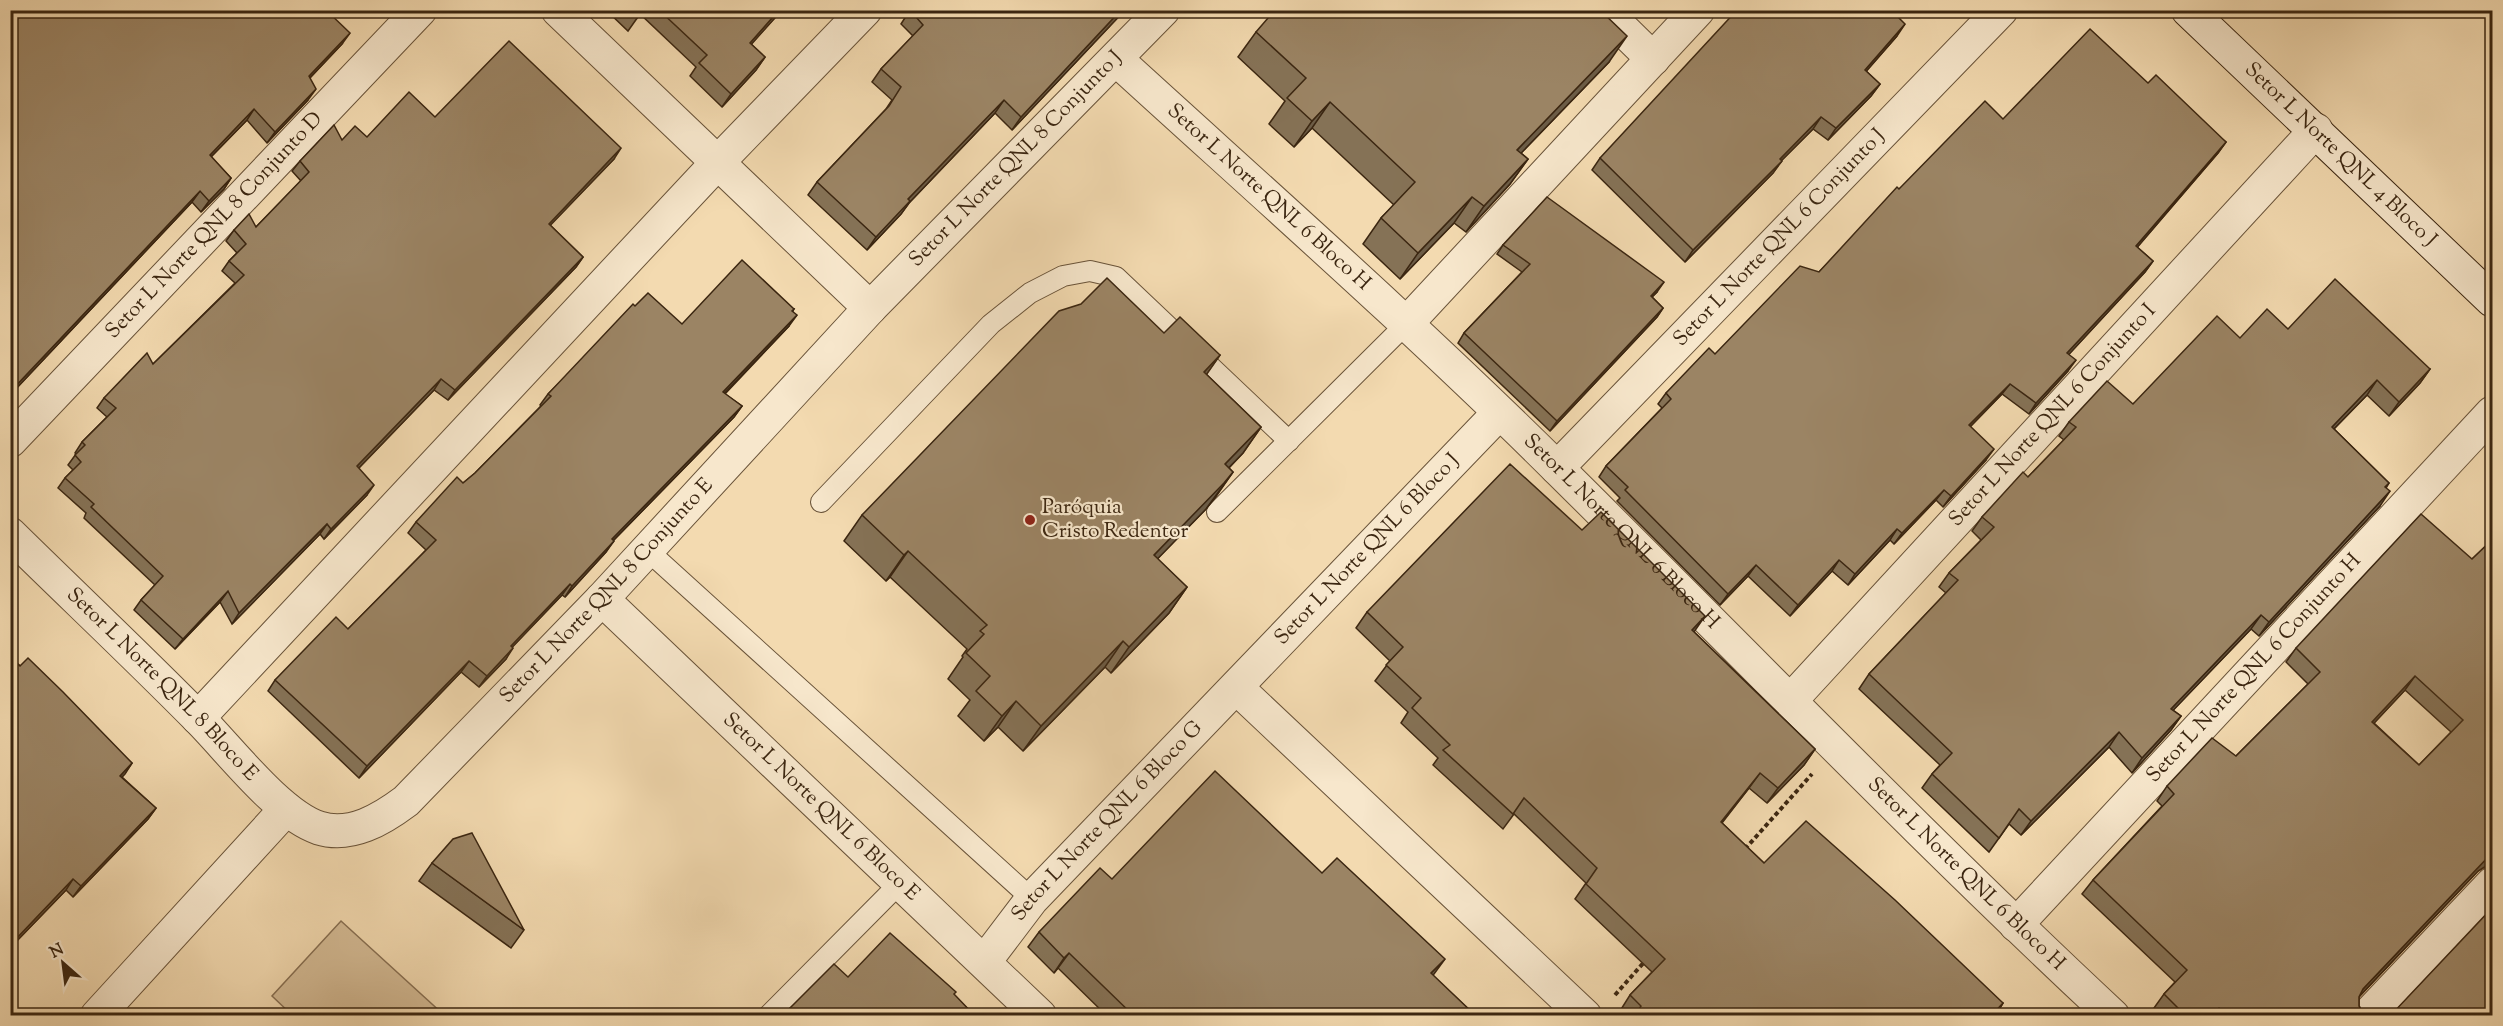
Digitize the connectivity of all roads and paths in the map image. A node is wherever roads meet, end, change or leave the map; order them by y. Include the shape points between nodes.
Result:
1 (420, 10) edge
2 (558, 10) edge
3 (865, 10) edge
4 (1163, 10) edge
5 (1603, 10) edge
6 (1698, 10) edge
7 (2001, 10) edge
8 (2188, 10) edge
9 (1116, 59) junction
10 (1653, 59) junction
11 (2316, 130) junction
12 (718, 162) junction
13 (2493, 300) edge
14 (870, 308) junction
15 (1406, 324) junction
16 (1499, 412) junction
17 (2493, 412) edge
18 (10, 441) edge
19 (1289, 441) junction
20 (1557, 468) junction
21 (821, 502) dead end
22 (1217, 512) edge
23 (10, 534) edge
24 (647, 550) junction
25 (602, 599) junction
26 (1237, 688) junction
27 (1790, 701) junction
28 (198, 718) junction
29 (1836, 747) junction
30 (286, 809) junction
31 (319, 828) joint
32 (1740, 855) edge
33 (901, 882) junction
34 (2493, 884) edge
35 (1032, 899) junction
36 (2016, 925) junction
37 (1652, 953) edge
38 (985, 961) junction
39 (1612, 998) dead end
40 (1035, 1014) edge
41 (97, 1016) edge
42 (768, 1016) edge
43 (1586, 1016) edge
44 (2113, 1016) edge
45 (2367, 1016) edge

1 - 18 street, Setor L Norte QNL 8 Conjunto D
2 - 12 street
3 - 12 street
4 - 9 street, Setor L Norte QNL 8 Conjunto J
5 - 10 street
6 - 10 street
7 - 20 street, Setor L Norte QNL 6 Conjunto J
8 - 11 street, Setor L Norte QNL 4 Bloco J
9 - 14 street, Setor L Norte QNL 8 Conjunto J
9 - 15 street, Setor L Norte QNL 6 Bloco H
10 - 15 street
11 - 13 street, Setor L Norte QNL 4 Bloco J
11 - 27 street, Setor L Norte QNL 6 Conjunto I
12 - 14 street
12 - 28 street
14 - 24 street, Setor L Norte QNL 8 Conjunto E
15 - 16 street, Setor L Norte QNL 6 Bloco H
15 - 19 lane
16 - 20 street, Setor L Norte QNL 6 Bloco H
16 - 26 street, Setor L Norte QNL 6 Bloco J
17 - 36 street, Setor L Norte QNL 6 Conjunto H
19 - 21 lane via 1116,277 1090,271 1063,276 1030,292 991,324
19 - 22 lane
20 - 27 street, Setor L Norte QNL 6 Bloco H
23 - 28 street, Setor L Norte QNL 8 Bloco E
24 - 25 street, Setor L Norte QNL 8 Conjunto E
24 - 35 lane
25 - 31 street, Setor L Norte QNL 8 Conjunto E via 406,801 380,820 348,831
25 - 33 street, Setor L Norte QNL 6 Bloco E
26 - 35 street, Setor L Norte QNL 6 Bloco G
26 - 43 street
27 - 29 street, Setor L Norte QNL 6 Bloco H
28 - 30 street, Setor L Norte QNL 8 Bloco E
29 - 32 path
29 - 36 street, Setor L Norte QNL 6 Bloco H
30 - 31 street, Setor L Norte QNL 8 Bloco E
30 - 41 street
33 - 38 street, Setor L Norte QNL 6 Bloco E
33 - 42 lane
34 - 45 street
35 - 38 street, Setor L Norte QNL 6 Bloco G
36 - 44 street, Setor L Norte QNL 6 Bloco H
37 - 39 path
38 - 40 street, Setor L Norte QNL 6 Bloco E

